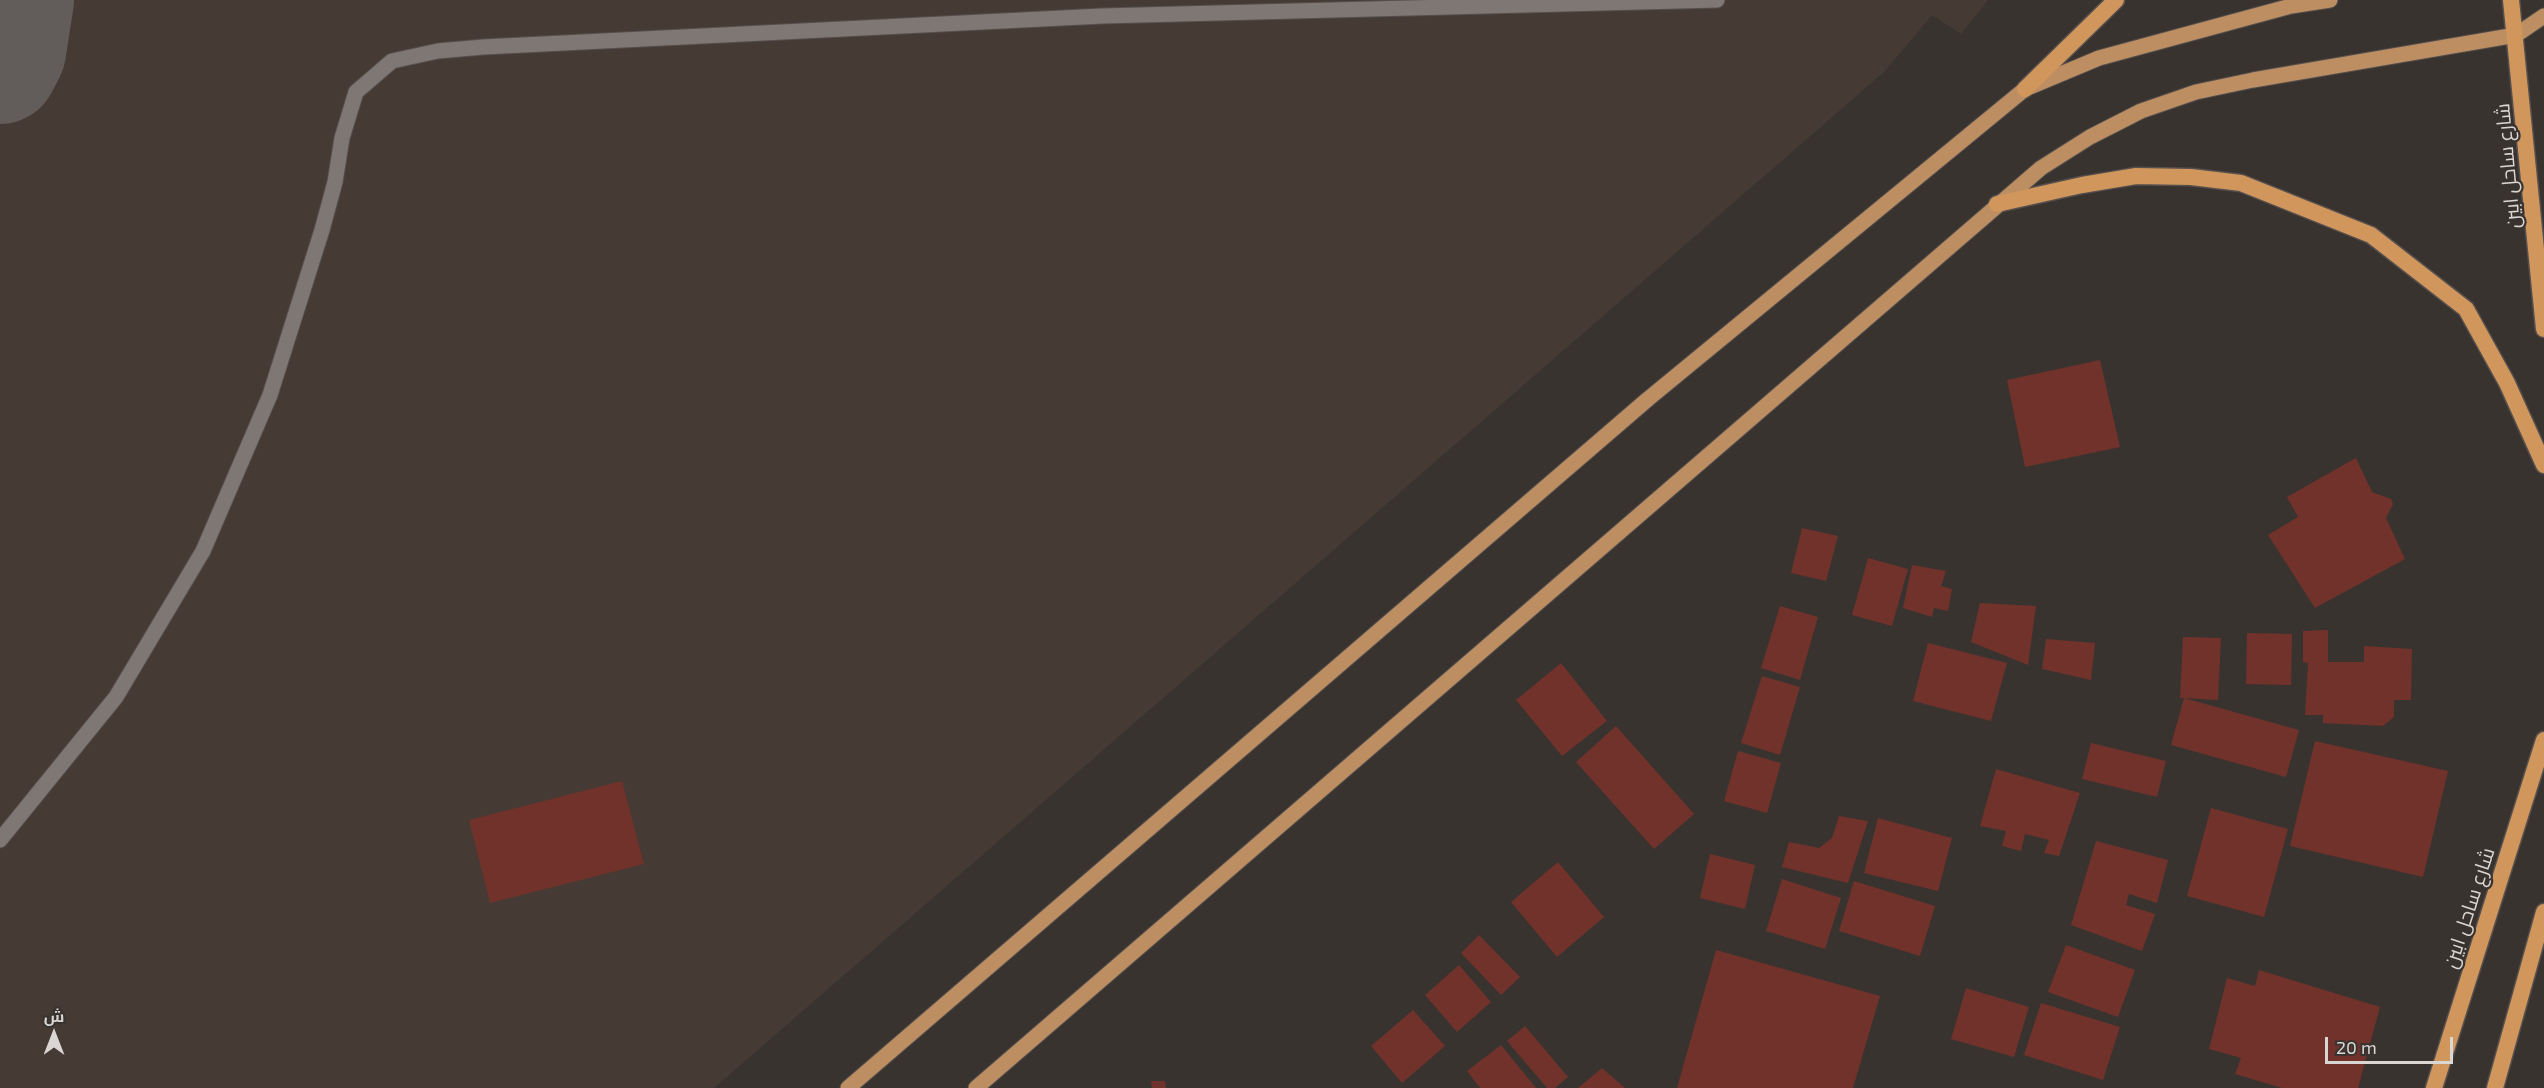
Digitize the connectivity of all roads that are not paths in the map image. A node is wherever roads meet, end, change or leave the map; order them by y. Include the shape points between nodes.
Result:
1 (1717, 0) edge
2 (2116, 0) edge
3 (2330, 0) edge
4 (2511, 0) edge
5 (2544, 16) edge
6 (2516, 35) junction
7 (2025, 89) junction
8 (1997, 204) junction
9 (2544, 329) edge
10 (2544, 465) edge
11 (2544, 740) edge
12 (0, 840) edge
13 (2544, 912) edge
14 (848, 1088) edge
15 (976, 1088) edge
16 (2434, 1088) edge
17 (2495, 1088) edge

1 - 12 lane via 1102,16 483,47 392,61 356,92 322,230 270,394 203,551 116,697
2 - 7 highway
3 - 7 main road via 2291,6 2099,58
4 - 6 highway, شارع ساحل ابين
5 - 6 main road
6 - 8 main road via 2196,92 2141,111 2090,137 2041,168
6 - 9 highway, شارع ساحل ابين
7 - 14 main road via 1648,399
8 - 10 highway via 2136,176 2191,177 2241,183 2371,235 2466,309 2507,383
8 - 15 main road
11 - 16 highway, شارع ساحل ابين
13 - 17 highway

